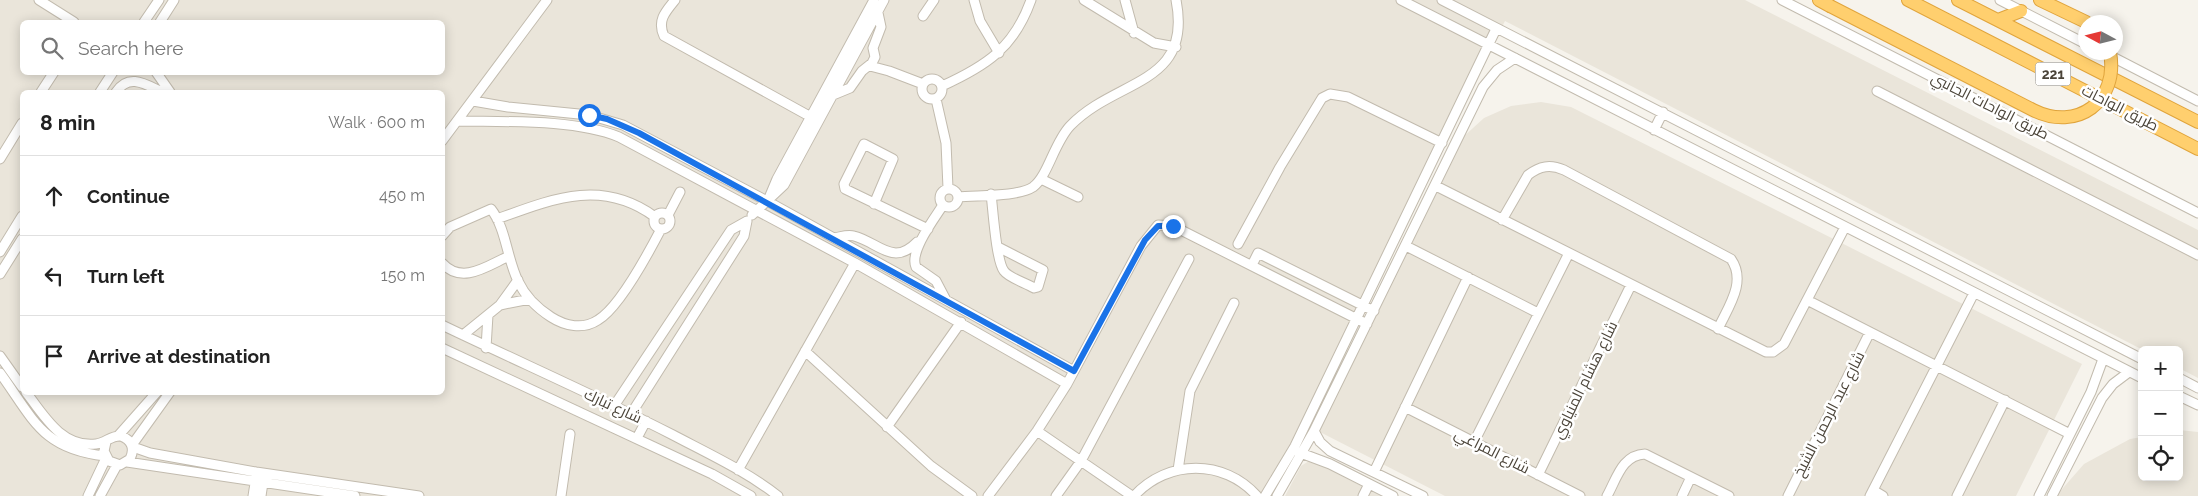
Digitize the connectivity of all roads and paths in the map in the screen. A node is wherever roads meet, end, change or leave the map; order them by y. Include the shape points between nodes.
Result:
1 (39, 0) edge
2 (159, 0) edge
3 (174, 0) edge
4 (547, 0) edge
5 (675, 0) edge
6 (874, 0) edge
7 (884, 0) edge
8 (934, 0) edge
9 (974, 0) edge
10 (1031, 0) edge
11 (1084, 0) edge
12 (1125, 0) edge
13 (1176, 0) edge
14 (1401, 0) edge
15 (1442, 0) edge
16 (1782, 0) edge
17 (1908, 0) edge
18 (1958, 0) edge
19 (2000, 0) edge
20 (2040, 0) edge
21 (1824, 3) edge
22 (2021, 11) junction
23 (878, 13) junction
24 (923, 16) dead end
25 (2078, 18) edge
26 (71, 20) edge
27 (145, 20) edge
28 (161, 20) edge
29 (1998, 20) junction
30 (1496, 29) junction
31 (1134, 33) junction
32 (2078, 40) edge
33 (1489, 44) junction
34 (1176, 47) junction
35 (999, 53) junction
36 (875, 57) junction
37 (1515, 58) junction
38 (2110, 60) edge
39 (2119, 60) edge
40 (870, 66) junction
41 (889, 71) junction
42 (52, 75) edge
43 (111, 75) edge
44 (158, 75) edge
45 (923, 84) junction
46 (942, 86) junction
47 (43, 90) edge
48 (101, 90) edge
49 (118, 90) edge
50 (157, 90) edge
51 (169, 90) edge
52 (1877, 91) dead end
53 (833, 95) junction
54 (936, 99) junction
55 (472, 101) junction
56 (2198, 101) edge
57 (1663, 112) junction
58 (810, 117) junction
59 (458, 121) junction
60 (2198, 122) edge
61 (20, 126) edge
62 (1654, 130) junction
63 (445, 137) edge
64 (1442, 143) junction
65 (2198, 149) edge
66 (0, 159) edge
67 (1041, 179) junction
68 (1436, 186) junction
69 (948, 188) junction
70 (680, 192) dead end
71 (991, 194) junction
72 (958, 197) junction
73 (1078, 197) dead end
74 (767, 201) junction
75 (874, 204) junction
76 (943, 205) junction
77 (755, 212) junction
78 (2198, 213) edge
79 (668, 214) junction
80 (655, 216) junction
81 (20, 219) edge
82 (497, 219) junction
83 (1502, 220) junction
84 (747, 221) junction
85 (1845, 227) junction
86 (661, 229) junction
87 (928, 229) junction
88 (445, 233) edge
89 (834, 238) junction
90 (921, 239) junction
91 (1238, 244) dead end
92 (1406, 246) junction
93 (998, 247) junction
94 (0, 252) edge
95 (19, 253) edge
96 (902, 253) junction
97 (1569, 253) junction
98 (2198, 255) edge
99 (509, 256) junction
100 (913, 258) junction
101 (1189, 259) dead end
102 (878, 262) junction
103 (855, 264) junction
104 (1252, 265) junction
105 (445, 266) edge
106 (872, 273) junction
107 (0, 274) edge
108 (1468, 277) junction
109 (518, 280) junction
110 (1631, 285) junction
111 (695, 287) junction
112 (1974, 293) junction
113 (706, 294) junction
114 (530, 299) junction
115 (946, 300) junction
116 (1807, 300) junction
117 (1234, 303) dead end
118 (500, 305) junction
119 (1362, 305) junction
120 (1374, 311) junction
121 (1538, 313) junction
122 (488, 315) junction
123 (1355, 319) junction
124 (960, 322) junction
125 (1367, 324) junction
126 (445, 326) edge
127 (1718, 329) junction
128 (1870, 332) junction
129 (463, 335) junction
130 (486, 348) junction
131 (445, 349) edge
132 (805, 351) junction
133 (0, 356) edge
134 (2138, 357) edge
135 (2103, 359) junction
136 (1936, 365) junction
137 (1074, 371) junction
138 (2130, 372) junction
139 (0, 373) edge
140 (546, 375) junction
141 (2138, 376) edge
142 (2183, 380) edge
143 (20, 384) edge
144 (1067, 384) junction
145 (2198, 388) edge
146 (538, 391) junction
147 (2091, 392) junction
148 (28, 395) edge
149 (154, 395) edge
150 (168, 395) edge
151 (2102, 398) junction
152 (2183, 398) edge
153 (2005, 400) junction
154 (2198, 405) edge
155 (614, 406) junction
156 (1405, 407) junction
157 (631, 414) junction
158 (646, 421) junction
159 (887, 427) junction
160 (1037, 431) junction
161 (1314, 431) junction
162 (570, 434) dead end
163 (2070, 434) junction
164 (118, 436) junction
165 (1019, 436) dead end
166 (637, 438) junction
167 (106, 442) junction
168 (1474, 442) junction
169 (1027, 443) junction
170 (132, 446) junction
171 (1298, 451) junction
172 (1330, 451) junction
173 (712, 455) junction
174 (106, 457) junction
175 (1081, 461) junction
176 (1324, 461) junction
177 (127, 462) junction
178 (117, 465) junction
179 (704, 470) junction
180 (738, 470) junction
181 (1178, 470) junction
182 (1374, 472) junction
183 (1538, 475) junction
184 (260, 477) junction
185 (1692, 477) junction
186 (1369, 484) junction
187 (1872, 493) edge
188 (88, 496) edge
189 (100, 496) edge
190 (253, 496) edge
191 (261, 496) edge
192 (355, 496) edge
193 (418, 496) edge
194 (561, 496) edge
195 (751, 496) edge
196 (778, 496) edge
197 (972, 496) edge
198 (988, 496) edge
199 (1056, 496) edge
200 (1133, 496) edge
201 (1257, 496) edge
202 (1265, 496) edge
203 (1278, 496) edge
204 (1363, 496) edge
205 (1393, 496) edge
206 (1423, 496) edge
207 (1580, 496) edge
208 (1608, 496) edge
209 (1682, 496) edge
210 (1728, 496) edge
211 (1788, 496) edge
212 (1883, 496) edge
213 (1957, 496) edge
214 (2039, 496) edge
215 (2052, 496) edge

1 - 26 street
2 - 27 street
3 - 28 street
4 - 55 street
5 - 58 street via 661,20 664,36
6 - 58 street
7 - 23 street
8 - 24 street
9 - 35 street via 980,21
10 - 35 street via 1019,28
11 - 31 street
12 - 31 street
13 - 34 street via 1179,32
14 - 33 street
15 - 30 street
16 - 78 street, طريق الواحات الجانبي
17 - 65 highway, طريق الواحات / 221
18 - 29 highway, طريق الواحات / 221
19 - 22 street
20 - 25 highway
21 - 38 highway, bridge via 2056,119 2081,114 2101,99 2111,76
22 - 29 highway
22 - 32 street
23 - 36 street via 881,27 873,48
23 - 53 street
29 - 60 highway, طريق الواحات / 221
30 - 33 street
30 - 57 street
31 - 34 street via 1161,46
33 - 37 street
33 - 64 street
34 - 67 street via 1159,70 1097,103 1069,126 1054,149
35 - 46 street via 971,73
36 - 40 street
36 - 41 street
37 - 62 street
37 - 68 street via 1496,70 1483,87
39 - 56 street
40 - 41 street
40 - 53 street via 862,71 850,88
41 - 45 street
42 - 47 street
43 - 48 street
44 - 51 street
45 - 46 street via 934,79
45 - 54 street via 925,96
46 - 54 street via 942,92
49 - 50 street via 126,82 137,81
52 - 98 street
53 - 74 street via 784,185
54 - 69 street via 946,143
55 - 59 street
55 - 74 street via 607,119
57 - 62 street
57 - 134 street
58 - 74 street
59 - 63 street
59 - 77 street via 544,124 610,134
61 - 66 street
62 - 85 street
64 - 91 street via 1348,97 1330,94 1322,98
64 - 119 street
67 - 71 street via 1026,191
67 - 73 street
68 - 83 street
68 - 92 street
69 - 72 street via 955,190
69 - 76 street via 940,195
70 - 79 street
71 - 72 street
71 - 93 street
72 - 76 street via 952,207
74 - 77 street
74 - 89 street
75 - 75 street via 844,187 864,144 893,159
75 - 87 street
76 - 87 street
77 - 84 street
77 - 103 street
79 - 80 street via 661,212
79 - 86 street via 669,226
80 - 82 street via 623,199 587,194
80 - 86 street via 656,226
81 - 94 street
82 - 88 street via 493,210 488,208
82 - 99 street
83 - 97 street
83 - 127 street via 1534,170 1549,166 1564,170 1731,259 1739,278
84 - 111 street via 731,230
84 - 113 street via 744,236
85 - 112 street
85 - 116 street
86 - 114 street via 633,278 599,320 579,326 568,325 546,314
87 - 90 street
89 - 96 street via 855,236 887,251
89 - 102 street
90 - 96 street
90 - 100 street
92 - 108 street
92 - 120 street
93 - 93 street via 1004,272 1034,288 1038,286 1043,270
95 - 107 street
96 - 100 street
97 - 110 street
97 - 121 street
99 - 105 street via 467,275 457,274
99 - 109 street
100 - 115 street via 916,267 936,280
101 - 175 street
102 - 106 street
102 - 115 street
103 - 106 street
103 - 132 street
104 - 119 street via 1258,253
104 - 123 street
104 - 137 street via 1173,226 1158,226 1141,246
106 - 124 street
108 - 121 street
108 - 156 street
109 - 114 street
109 - 118 street
110 - 127 street
110 - 183 street, شارع هشام المنياوي
111 - 113 street
111 - 155 street
112 - 135 street
112 - 136 street
113 - 157 street
114 - 118 street
115 - 137 street
116 - 127 street via 1784,344 1773,352 1760,350
116 - 128 street
117 - 181 street via 1190,391
118 - 122 street
119 - 120 street
119 - 123 street
120 - 125 street
121 - 168 street
122 - 129 street
122 - 130 street
123 - 125 street
123 - 171 street
124 - 144 street
124 - 159 street
125 - 161 street
126 - 129 street, شارع تبارك
128 - 136 street
128 - 211 street, شارع عبد الرحمن الشيخ
129 - 130 street, شارع تبارك
130 - 140 street, شارع تبارك
131 - 146 street, شارع تبارك
132 - 159 street
132 - 180 street
133 - 143 street
135 - 138 street
135 - 147 street
136 - 153 street
136 - 187 street
137 - 144 street
138 - 141 street
138 - 151 street via 2113,384
139 - 174 street via 46,435 80,452
140 - 146 street
140 - 155 street, شارع تبارك
142 - 145 street
144 - 160 street
146 - 166 street, شارع تبارك
147 - 151 street
147 - 163 street
148 - 167 street via 56,431 65,437 85,444
149 - 164 street
150 - 170 street
151 - 215 street
152 - 154 street
153 - 163 street
153 - 213 street
155 - 157 street, شارع تبارك
156 - 168 street, شارع المراغي
156 - 182 street
157 - 158 street, شارع تبارك
158 - 166 street
158 - 173 street, شارع تبارك
159 - 197 street via 931,466
160 - 169 street
160 - 175 street
161 - 171 street
161 - 172 street
162 - 194 street
163 - 214 street
164 - 167 street
164 - 170 street via 126,438
165 - 169 street
166 - 179 street, شارع تبارك
167 - 174 street
168 - 183 street, شارع المراغي
169 - 198 street
170 - 177 street via 132,455
170 - 184 street via 150,453
171 - 176 street
171 - 202 street
171 - 203 street
172 - 176 street
172 - 182 street
173 - 179 street
173 - 180 street, شارع تبارك
174 - 178 street
174 - 188 street
175 - 199 street
175 - 200 street
176 - 186 street
177 - 178 street
177 - 184 street
178 - 189 street
179 - 195 street, شارع تبارك
180 - 196 street, شارع تبارك
181 - 200 street via 1157,478
181 - 201 street via 1216,470 1249,487
182 - 206 street
183 - 207 street, شارع المراغي
184 - 190 street
184 - 191 street
184 - 192 street
184 - 193 street
185 - 208 street via 1645,454 1636,455 1623,465
185 - 209 street
185 - 210 street
186 - 204 street
186 - 205 street
187 - 212 street

